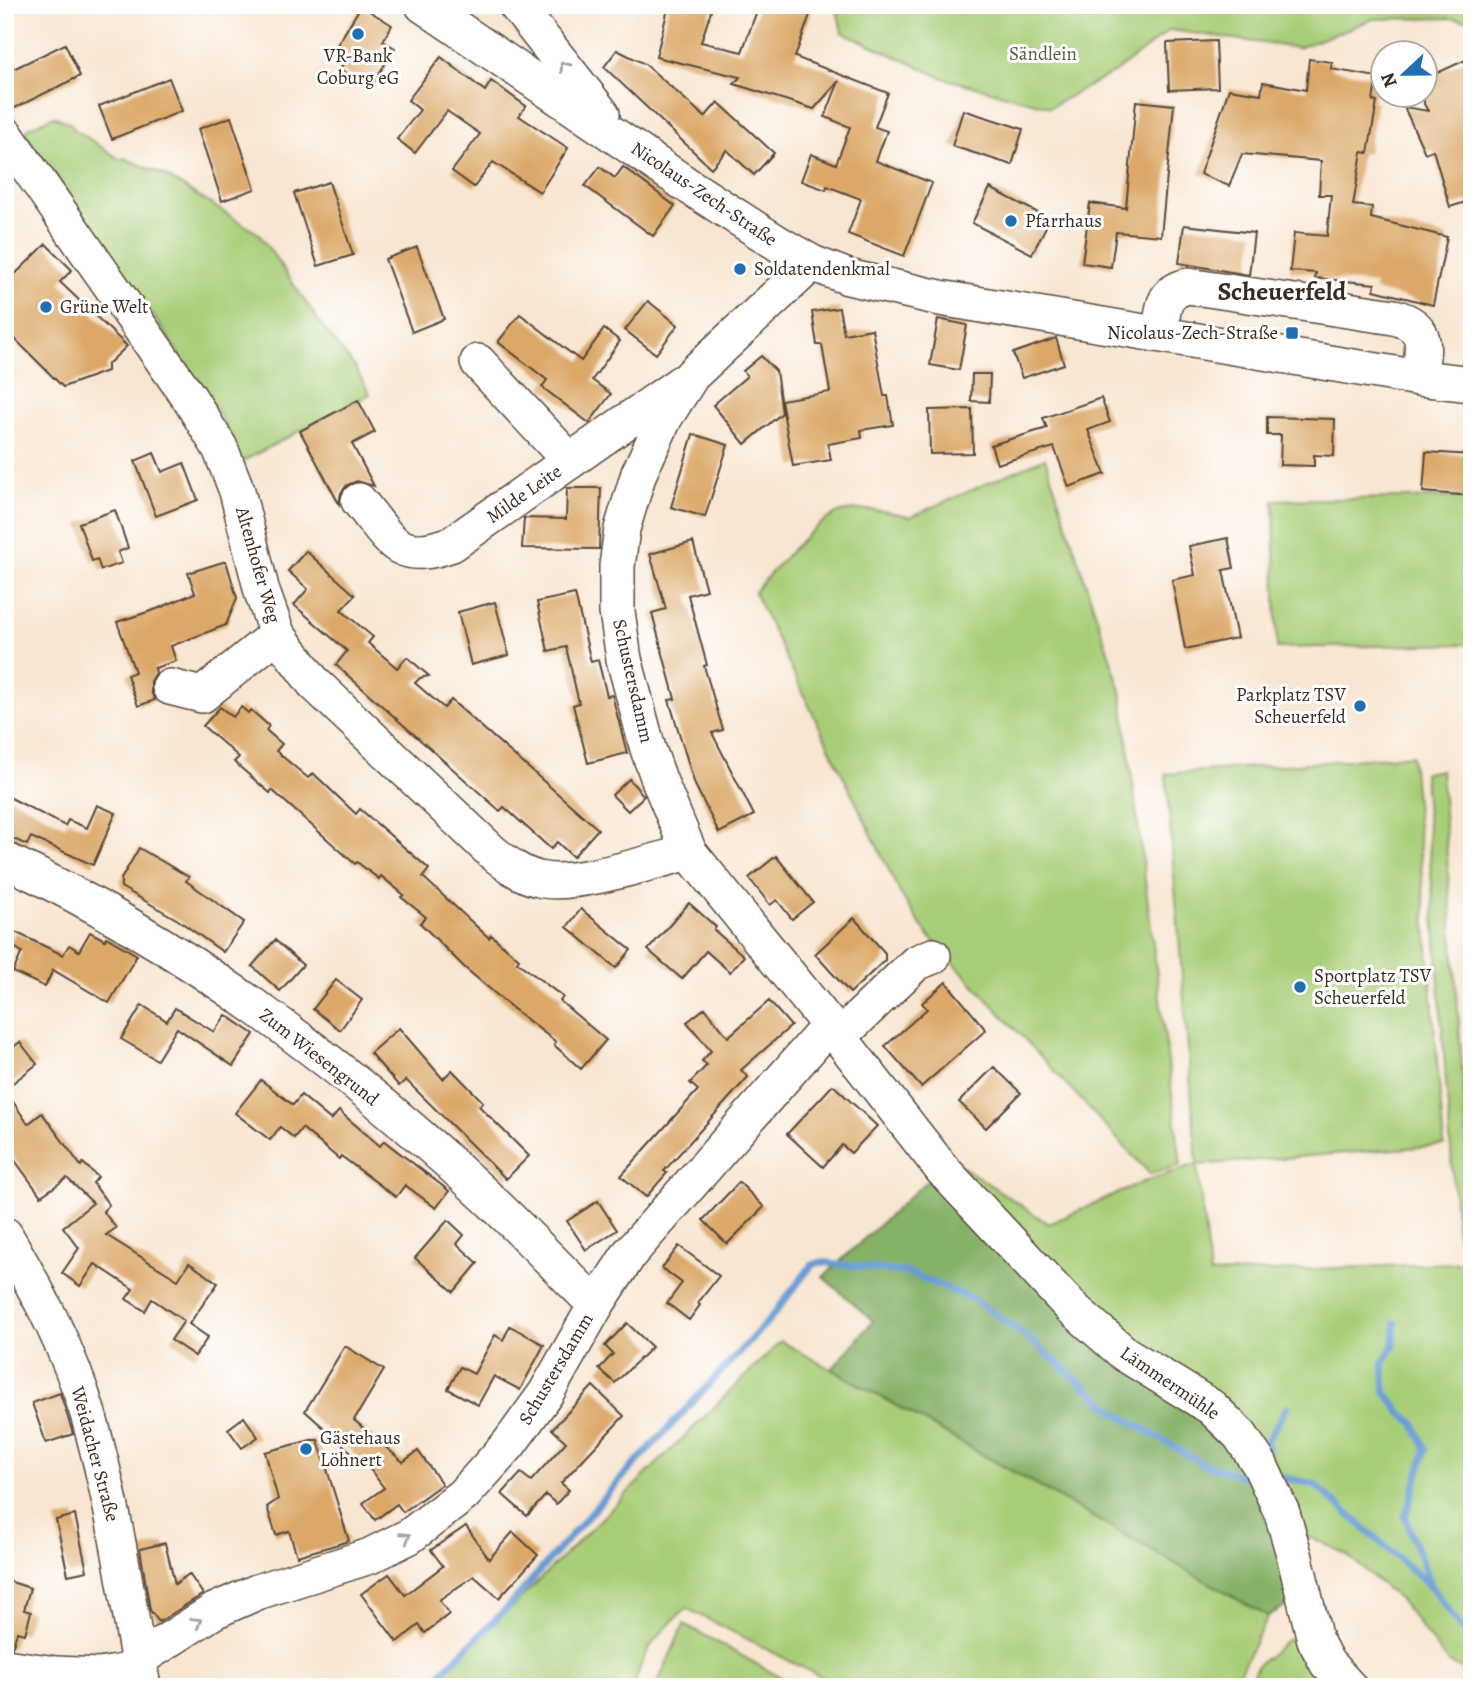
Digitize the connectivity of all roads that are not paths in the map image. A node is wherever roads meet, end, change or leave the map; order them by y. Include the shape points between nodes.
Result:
1 (516, 5) edge
2 (446, 11) edge
3 (5, 134) edge
4 (622, 138) junction
5 (812, 263) junction
6 (1160, 334) junction
7 (478, 362) dead end
8 (692, 375) junction
9 (1419, 378) junction
10 (1472, 384) edge
11 (570, 461) junction
12 (359, 500) dead end
13 (277, 634) junction
14 (170, 687) dead end
15 (689, 852) junction
16 (5, 860) edge
17 (933, 956) dead end
18 (834, 1032) junction
19 (964, 1193) joint
20 (5, 1235) edge
21 (596, 1305) junction
22 (5, 1667) edge
23 (140, 1672) edge
24 (1349, 1687) edge

4 -> 1 street
2 - 4 street, Nicolaus-Zech-Straße
3 - 13 street, Altenhofer Weg via 220,448 237,491
4 - 5 street, Nicolaus-Zech-Straße via 690,187
5 - 6 street, Nicolaus-Zech-Straße via 848,277 940,298
5 - 8 street, Schustersdamm
6 - 9 street, Nicolaus-Zech-Straße
6 - 9 street via 1165,300 1174,289 1188,286 1394,317 1414,325 1422,335
7 - 11 street
8 - 11 street, Milde Leite
8 - 15 street, Schustersdamm via 665,417 639,473 622,529 617,566 624,659 648,749
9 - 10 street, Nicolaus-Zech-Straße
11 - 12 street, Milde Leite via 452,544 434,551 408,552 392,542
13 - 14 street via 202,695
13 - 15 street, Altenhofer Weg via 314,683 492,852 526,875 542,881 577,880
15 - 18 street, Schustersdamm
16 - 21 street, Zum Wiesengrund via 167,949 316,1052 470,1182
17 - 18 street via 916,962
18 - 19 street, Schustersdamm
18 - 21 street, Schustersdamm via 629,1253
19 - 24 street, Lämmermühle via 1060,1296 1125,1354 1211,1407 1240,1435 1282,1513 1315,1640 1327,1663
20 - 23 street, Weidacher Straße via 50,1317 88,1414 107,1485
23 -> 21 street, Schustersdamm via 214,1611 380,1551 410,1536 463,1495 546,1393
22 - 23 street via 100,1676

